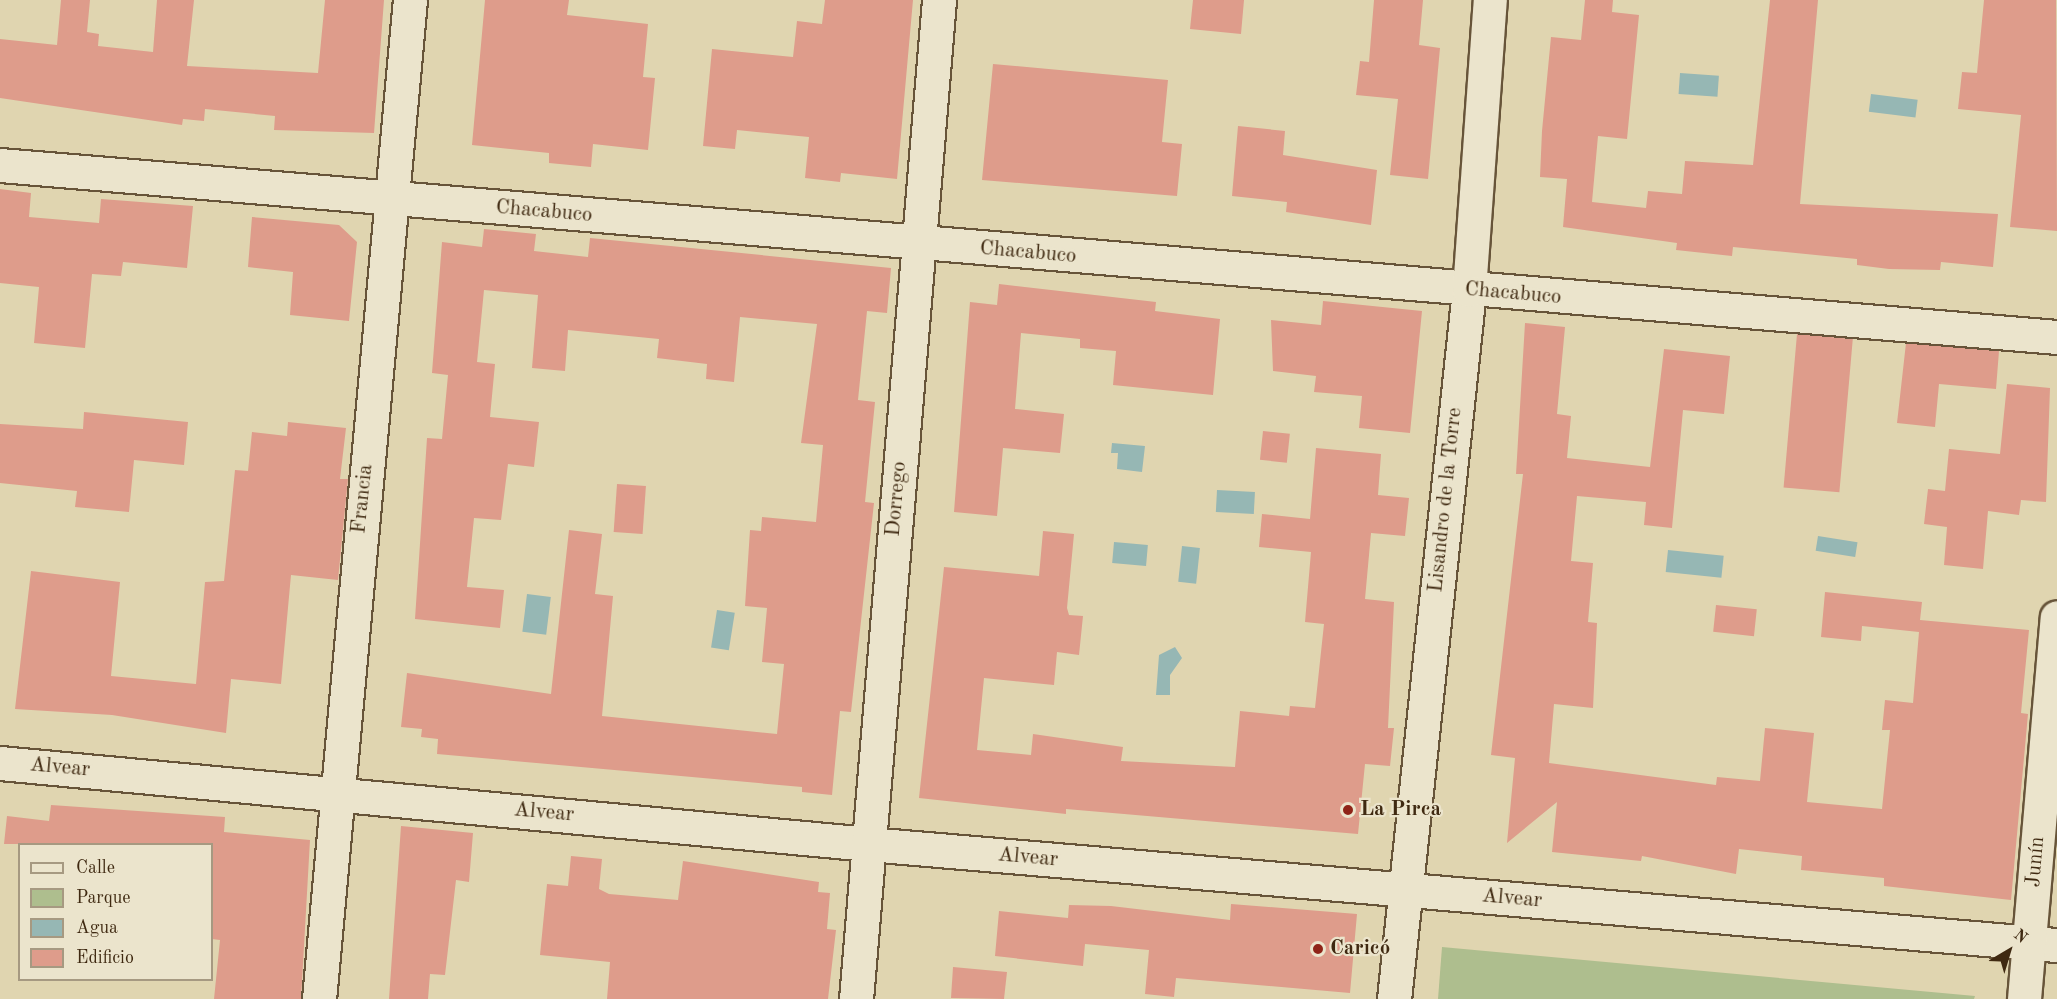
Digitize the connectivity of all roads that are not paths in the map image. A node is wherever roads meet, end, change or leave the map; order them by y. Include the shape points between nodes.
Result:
1 (410, 0) edge
2 (939, 0) edge
3 (1490, 0) edge
4 (0, 165) edge
5 (393, 199) junction
6 (918, 243) junction
7 (1469, 290) junction
8 (2057, 337) edge
9 (2057, 617) edge
10 (0, 763) edge
11 (334, 794) junction
12 (868, 844) junction
13 (1404, 890) junction
14 (2043, 944) edge
15 (319, 999) edge
16 (856, 999) edge
17 (1394, 999) edge
18 (2024, 999) edge

1 - 5 street, Francia
2 - 6 street, Dorrego
3 - 7 street, Lisandro de la Torre
4 - 5 street, Chacabuco
5 - 6 street, Chacabuco
5 - 11 street, Francia
6 - 7 street, Chacabuco
6 - 12 street, Dorrego
7 - 8 street, Chacabuco
7 - 13 street, Lisandro de la Torre
9 - 14 street, Junín
10 - 11 street, Alvear
11 - 12 street, Alvear
11 - 15 street, Francia
12 - 13 street, Alvear
12 - 16 street, Dorrego
13 - 14 street, Alvear
13 - 17 street, Lisandro de la Torre
14 - 18 street, Junín

